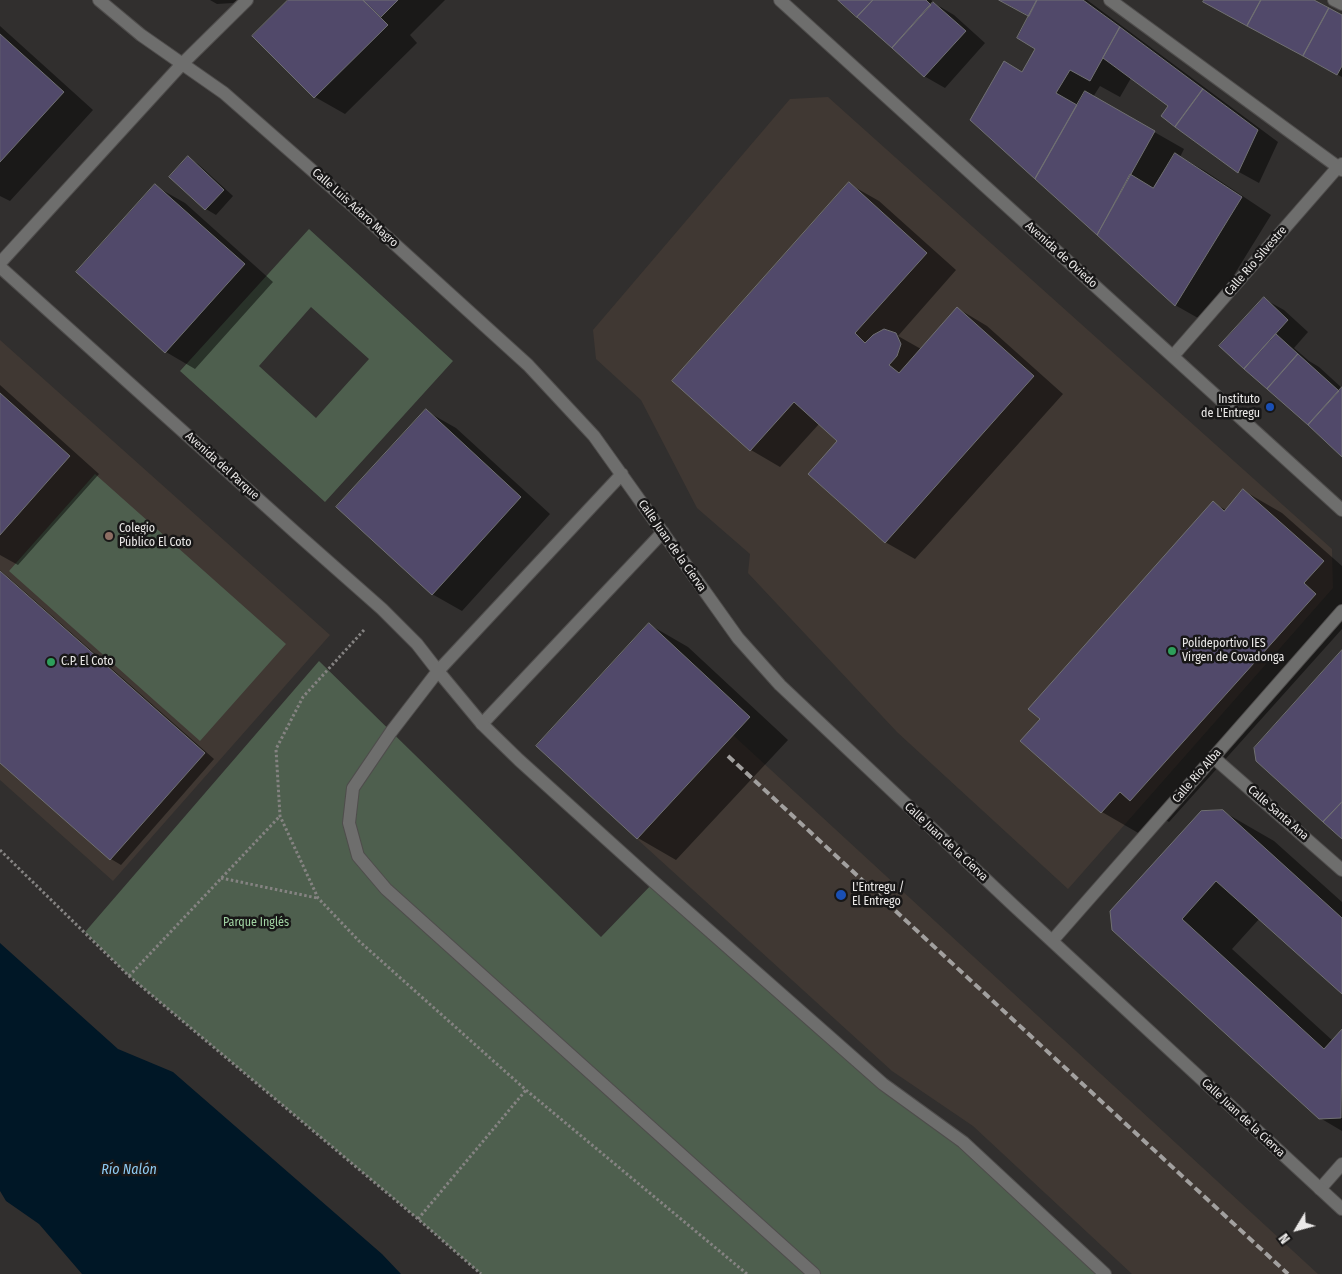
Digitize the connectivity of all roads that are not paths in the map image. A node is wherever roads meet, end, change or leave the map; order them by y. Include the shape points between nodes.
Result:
1 (98, 0) edge
2 (247, 0) edge
3 (780, 0) edge
4 (1110, 0) edge
5 (1334, 0) edge
6 (1342, 4) edge
7 (182, 64) junction
8 (1341, 167) edge
9 (0, 265) edge
10 (1173, 356) junction
11 (594, 436) joint
12 (622, 474) junction
13 (1342, 510) edge
14 (663, 532) junction
15 (1342, 611) edge
16 (438, 671) junction
17 (482, 724) junction
18 (1213, 757) junction
19 (1342, 870) edge
20 (1052, 941) junction
21 (1342, 1164) edge
22 (1320, 1189) junction
23 (1342, 1209) edge
24 (814, 1274) edge
25 (1105, 1274) edge

1 - 7 street, Calle Luis Adaro Magro
2 - 7 street
3 - 10 street, Avenida de Oviedo
4 - 8 street
5 - 6 street
7 - 9 street
7 - 11 street, Calle Luis Adaro Magro via 224,93 528,364
8 - 10 street, Calle Río Silvestre
9 - 16 street, Avenida del Parque via 382,609 418,644
10 - 13 street, Avenida de Oviedo
11 - 12 street, Calle Juan de la Cierva
12 - 14 street, Calle Juan de la Cierva
12 - 16 street
14 - 17 street
14 - 20 street, Calle Juan de la Cierva via 738,638 780,685
15 - 18 street, Calle Río Alba
16 - 17 street, Avenida del Parque
16 - 24 street via 353,788 349,823 358,856 386,889
17 - 25 street, Avenida del Parque via 883,1084 963,1142
18 - 19 street, Calle Santa Ana
18 - 20 street, Calle Río Alba
20 - 22 street, Calle Juan de la Cierva
21 - 22 street
22 - 23 street, Calle Juan de la Cierva

